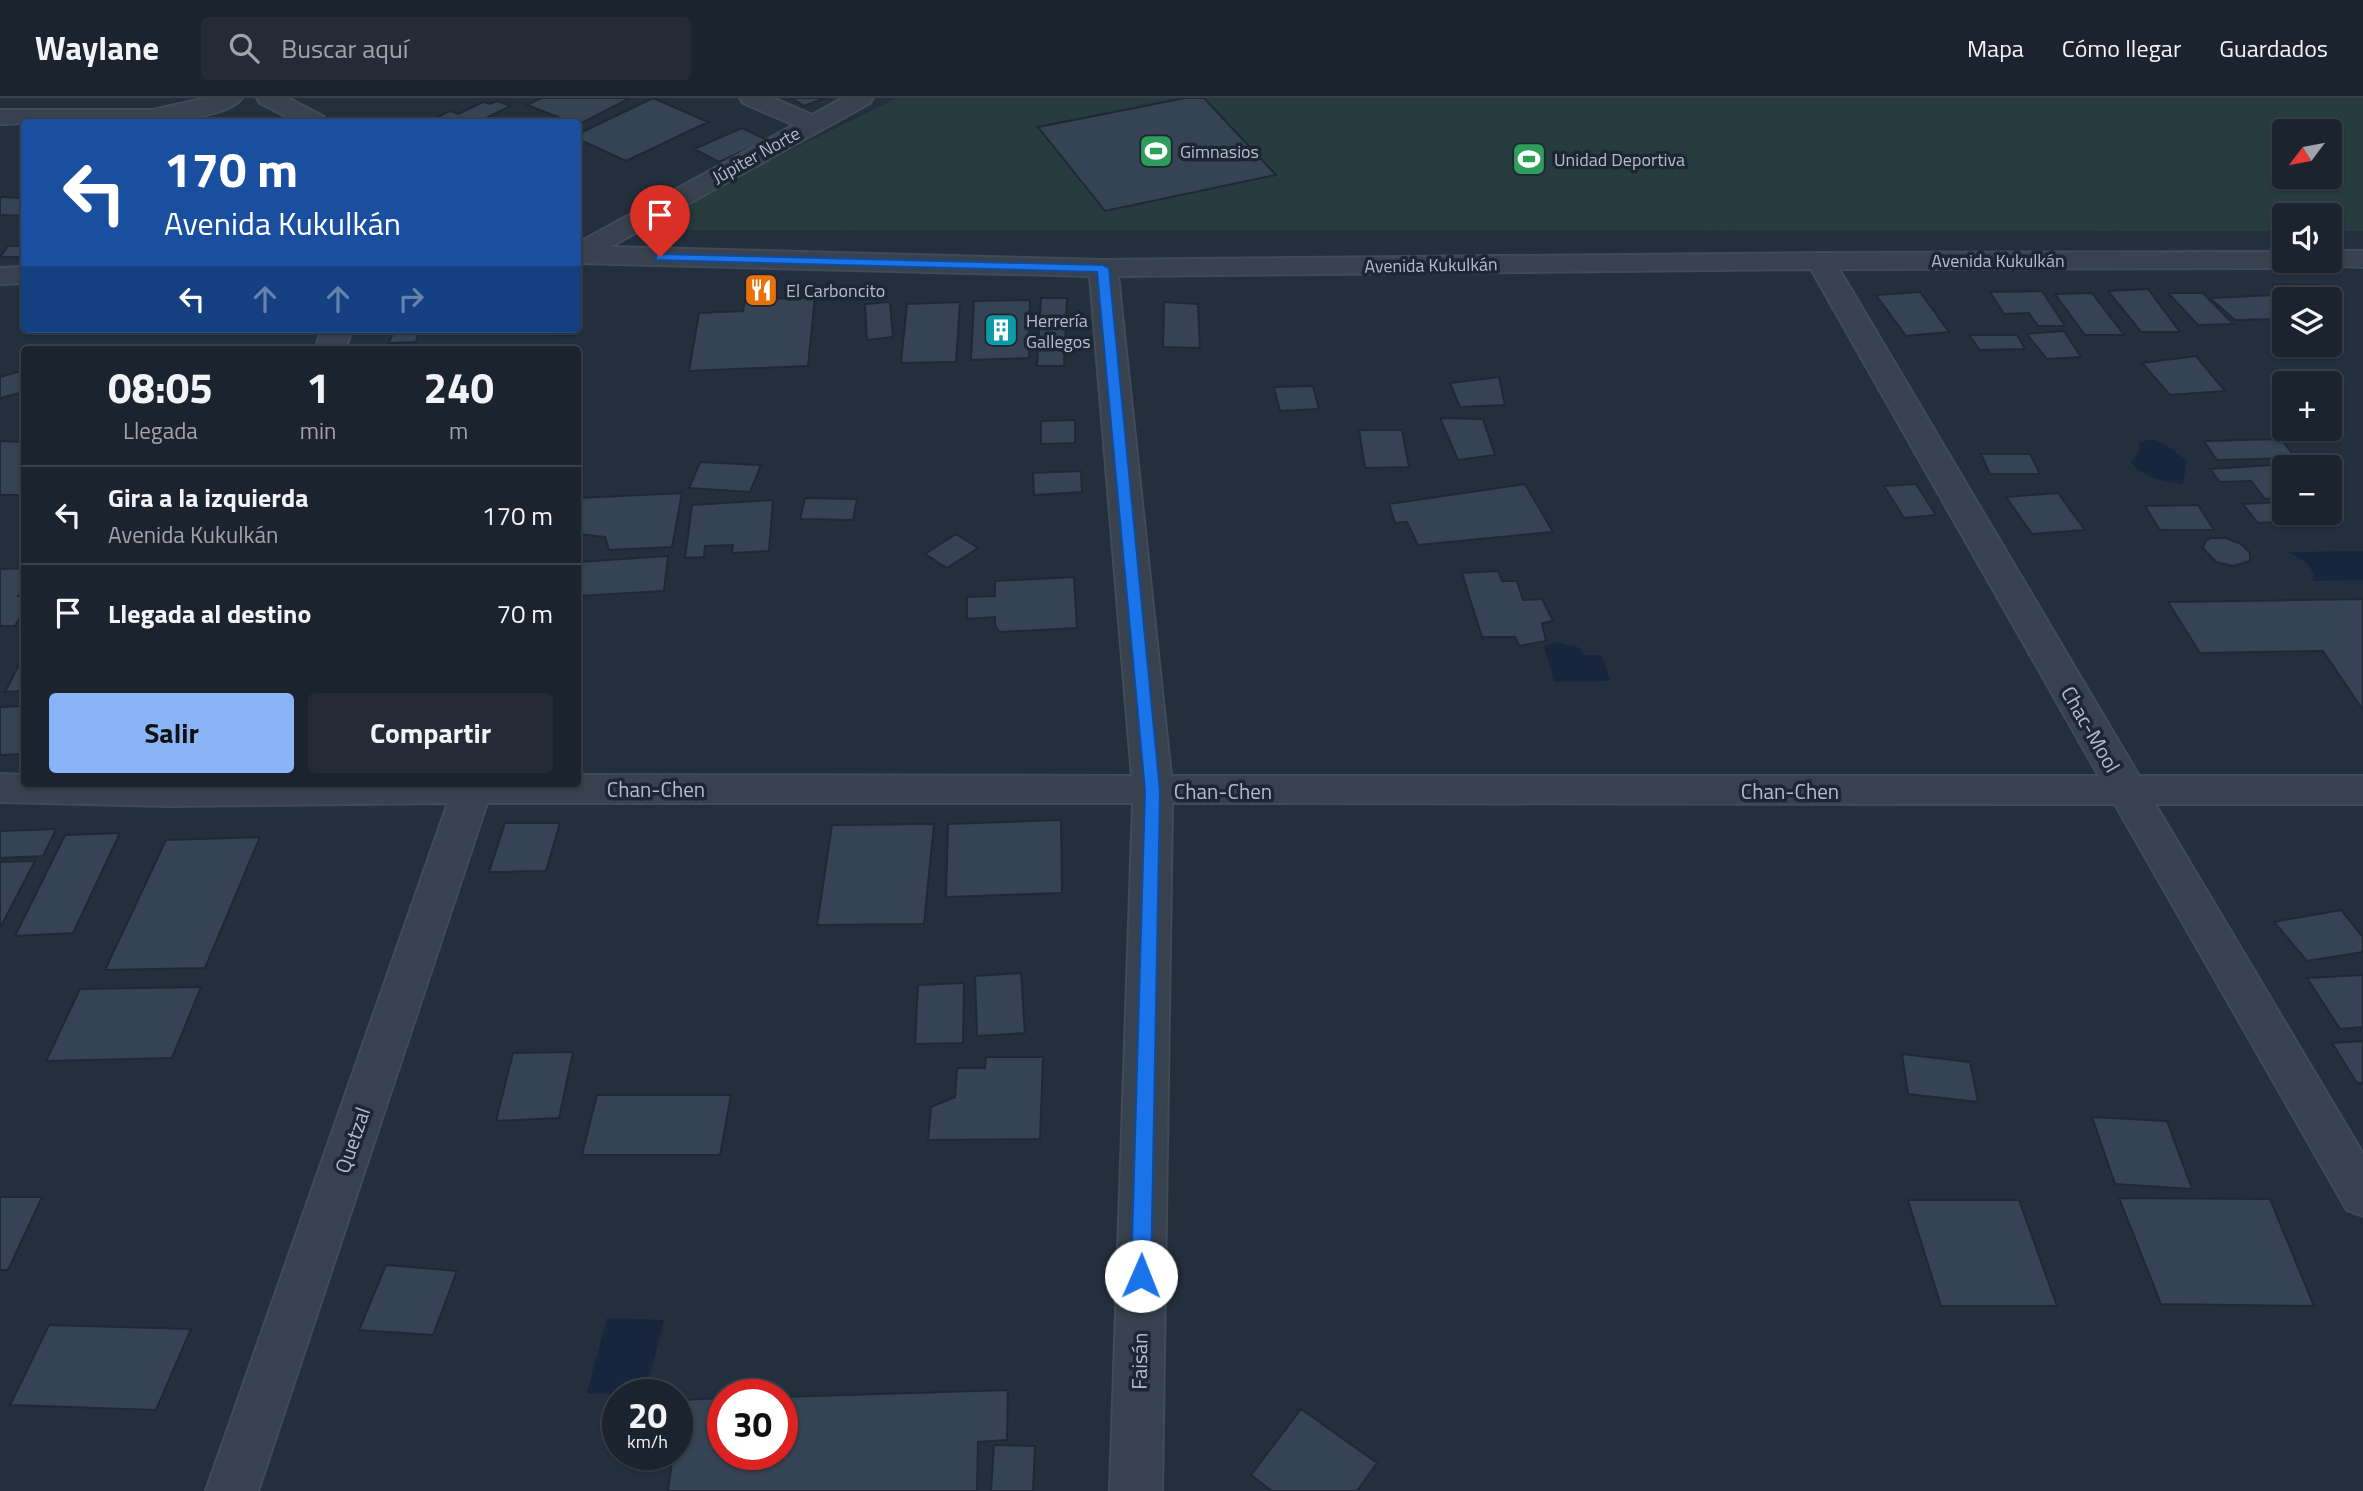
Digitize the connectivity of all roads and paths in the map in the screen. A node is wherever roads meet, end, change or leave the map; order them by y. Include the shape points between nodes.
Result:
1 (230, 98) edge
2 (269, 98) edge
3 (752, 98) edge
4 (860, 98) edge
5 (0, 117) edge
6 (309, 119) edge
7 (813, 124) junction
8 (581, 253) edge
9 (581, 255) edge
10 (2363, 259) edge
11 (2272, 260) edge
12 (2342, 260) edge
13 (1820, 261) junction
14 (1103, 268) junction
15 (21, 275) edge
16 (0, 276) edge
17 (0, 788) edge
18 (172, 788) edge
19 (472, 789) junction
20 (2363, 790) edge
21 (1153, 791) junction
22 (2127, 792) junction
23 (2363, 1196) edge
24 (232, 1491) edge
25 (1136, 1491) edge

1 - 5 street via 153,117
2 - 6 street
3 - 7 street
4 - 7 street, Júpiter Norte
7 - 8 street, Júpiter Norte
9 - 14 street, Avenida Kukulkán
10 - 12 street
11 - 13 street, Avenida Kukulkán
13 - 14 street, Avenida Kukulkán
13 - 22 street, Chac-Mool
14 - 21 street, Faisán
15 - 16 street
17 - 18 street, Chan-Chen
18 - 19 street, Chan-Chen
19 - 21 street, Chan-Chen
19 - 24 street, Quetzal
20 - 22 street, Chan-Chen
21 - 22 street, Chan-Chen
21 - 25 street, Faisán
22 - 23 street, Chac-Mool

